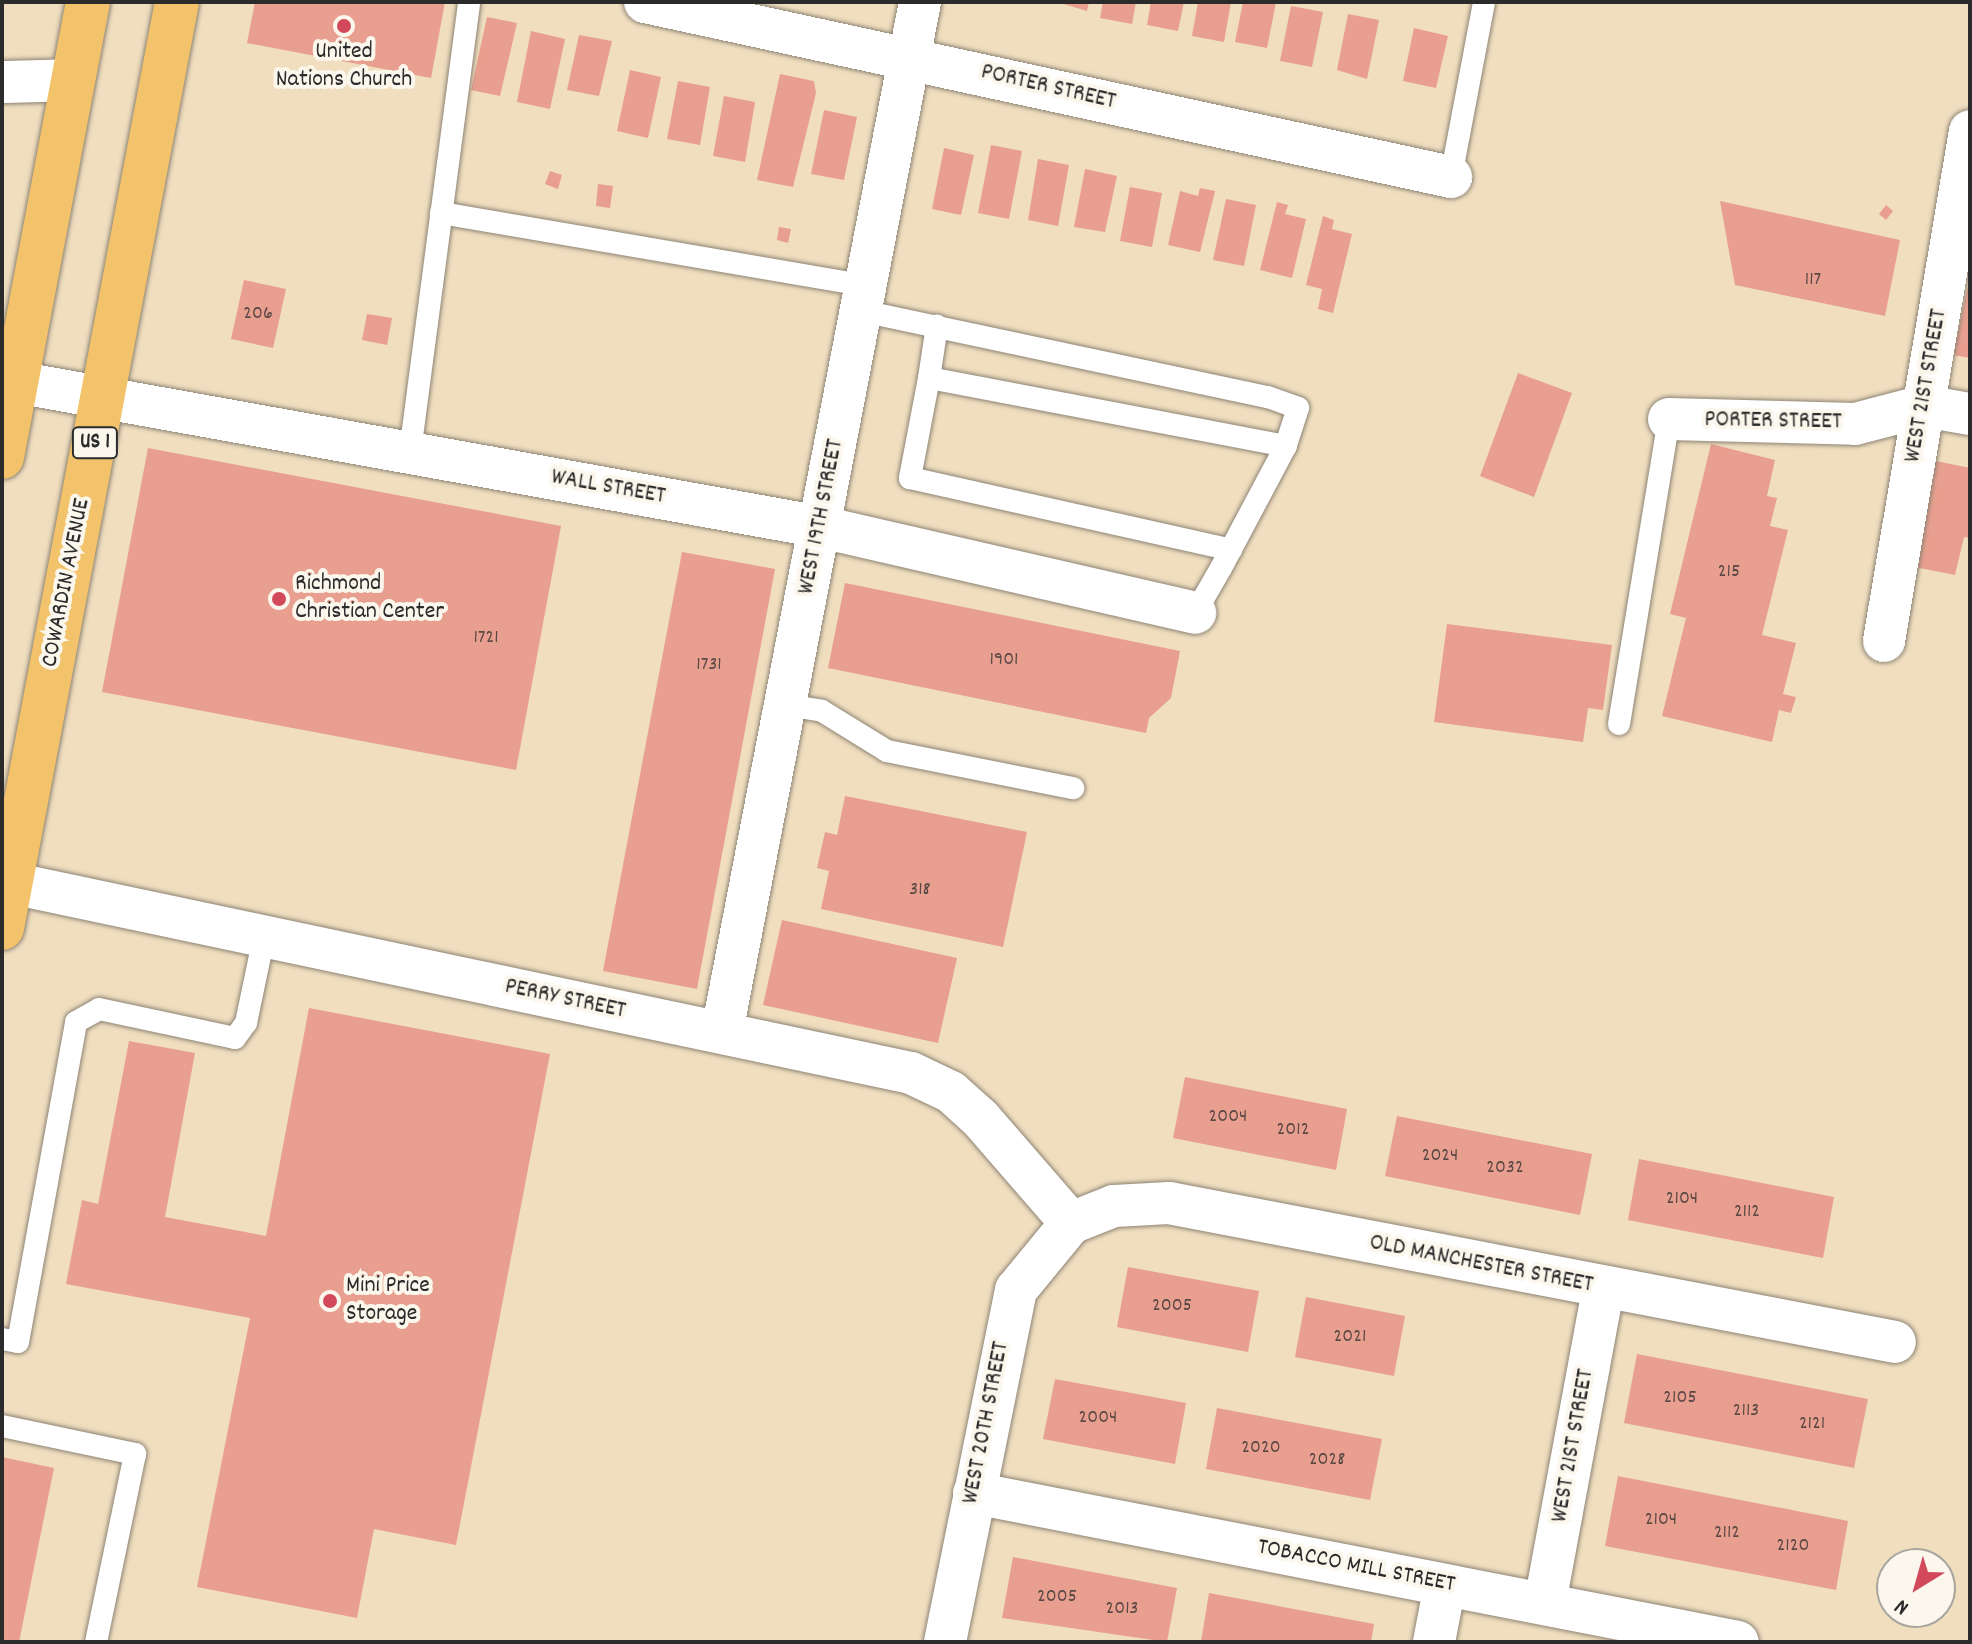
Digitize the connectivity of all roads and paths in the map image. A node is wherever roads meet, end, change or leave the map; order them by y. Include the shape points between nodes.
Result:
1 (88, 2) edge
2 (177, 2) edge
3 (469, 2) edge
4 (645, 2) edge
5 (920, 2) edge
6 (1484, 2) edge
7 (910, 57) junction
8 (73, 80) junction
9 (2, 82) edge
10 (1970, 131) edge
11 (1451, 177) joint
12 (441, 213) junction
13 (864, 298) junction
14 (937, 326) junction
15 (929, 378) junction
16 (9, 380) edge
17 (104, 396) junction
18 (1924, 406) junction
19 (1970, 414) edge
20 (1669, 419) joint
21 (1286, 446) junction
22 (410, 452) junction
23 (2, 457) edge
24 (821, 527) junction
25 (1231, 550) junction
26 (1195, 613) joint
27 (1884, 641) dead end
28 (786, 705) junction
29 (1619, 724) dead end
30 (1073, 788) dead end
31 (7, 882) edge
32 (2, 928) edge
33 (264, 937) junction
34 (722, 1032) junction
35 (1071, 1223) junction
36 (1603, 1289) junction
37 (10, 1341) edge
38 (1895, 1342) dead end
39 (2, 1426) edge
40 (974, 1493) junction
41 (1445, 1585) junction
42 (1545, 1603) junction
43 (96, 1642) edge
44 (945, 1642) edge
45 (1434, 1642) edge
46 (1738, 1642) edge

1 - 8 main road
2 - 17 main road, COWARDIN AVENUE / US 1
3 - 12 lane
4 - 7 street, PORTER STREET
5 - 7 street, WEST 19TH STREET
6 - 11 lane
7 - 11 street, PORTER STREET
7 - 13 street, WEST 19TH STREET
8 - 9 street
8 - 16 main road
10 - 18 street, WEST 21ST STREET
12 - 13 lane
12 - 22 lane
13 - 14 lane
13 - 24 street, WEST 19TH STREET
14 - 15 lane
14 - 21 lane via 1268,397 1298,408
15 - 21 lane
15 - 25 lane via 910,478
16 - 17 street, WALL STREET
16 - 23 main road
17 - 22 street, WALL STREET
17 - 31 main road, COWARDIN AVENUE / US 1
18 - 19 street, PORTER STREET
18 - 20 street, PORTER STREET via 1855,424
18 - 27 street, WEST 21ST STREET
20 - 29 lane
21 - 25 lane
22 - 24 street, WALL STREET
24 - 26 street, WALL STREET
24 - 28 street, WEST 19TH STREET
25 - 26 lane
28 - 30 lane via 822,711 887,751
28 - 34 street, WEST 19TH STREET
31 - 32 main road, COWARDIN AVENUE / US 1
31 - 33 street, PERRY STREET
33 - 34 street, PERRY STREET
33 - 37 lane via 246,1023 235,1038 99,1009 76,1022
34 - 35 street, PERRY STREET via 911,1073 951,1092
35 - 36 street, OLD MANCHESTER STREET via 1114,1206 1169,1203
35 - 40 street, WEST 20TH STREET via 1038,1256 1008,1310
36 - 38 street, OLD MANCHESTER STREET
36 - 42 street, WEST 21ST STREET
39 - 43 lane via 135,1454
40 - 41 street, TOBACCO MILL STREET
40 - 44 street, WEST 20TH STREET
41 - 42 street, TOBACCO MILL STREET
41 - 45 street
42 - 46 street, TOBACCO MILL STREET

